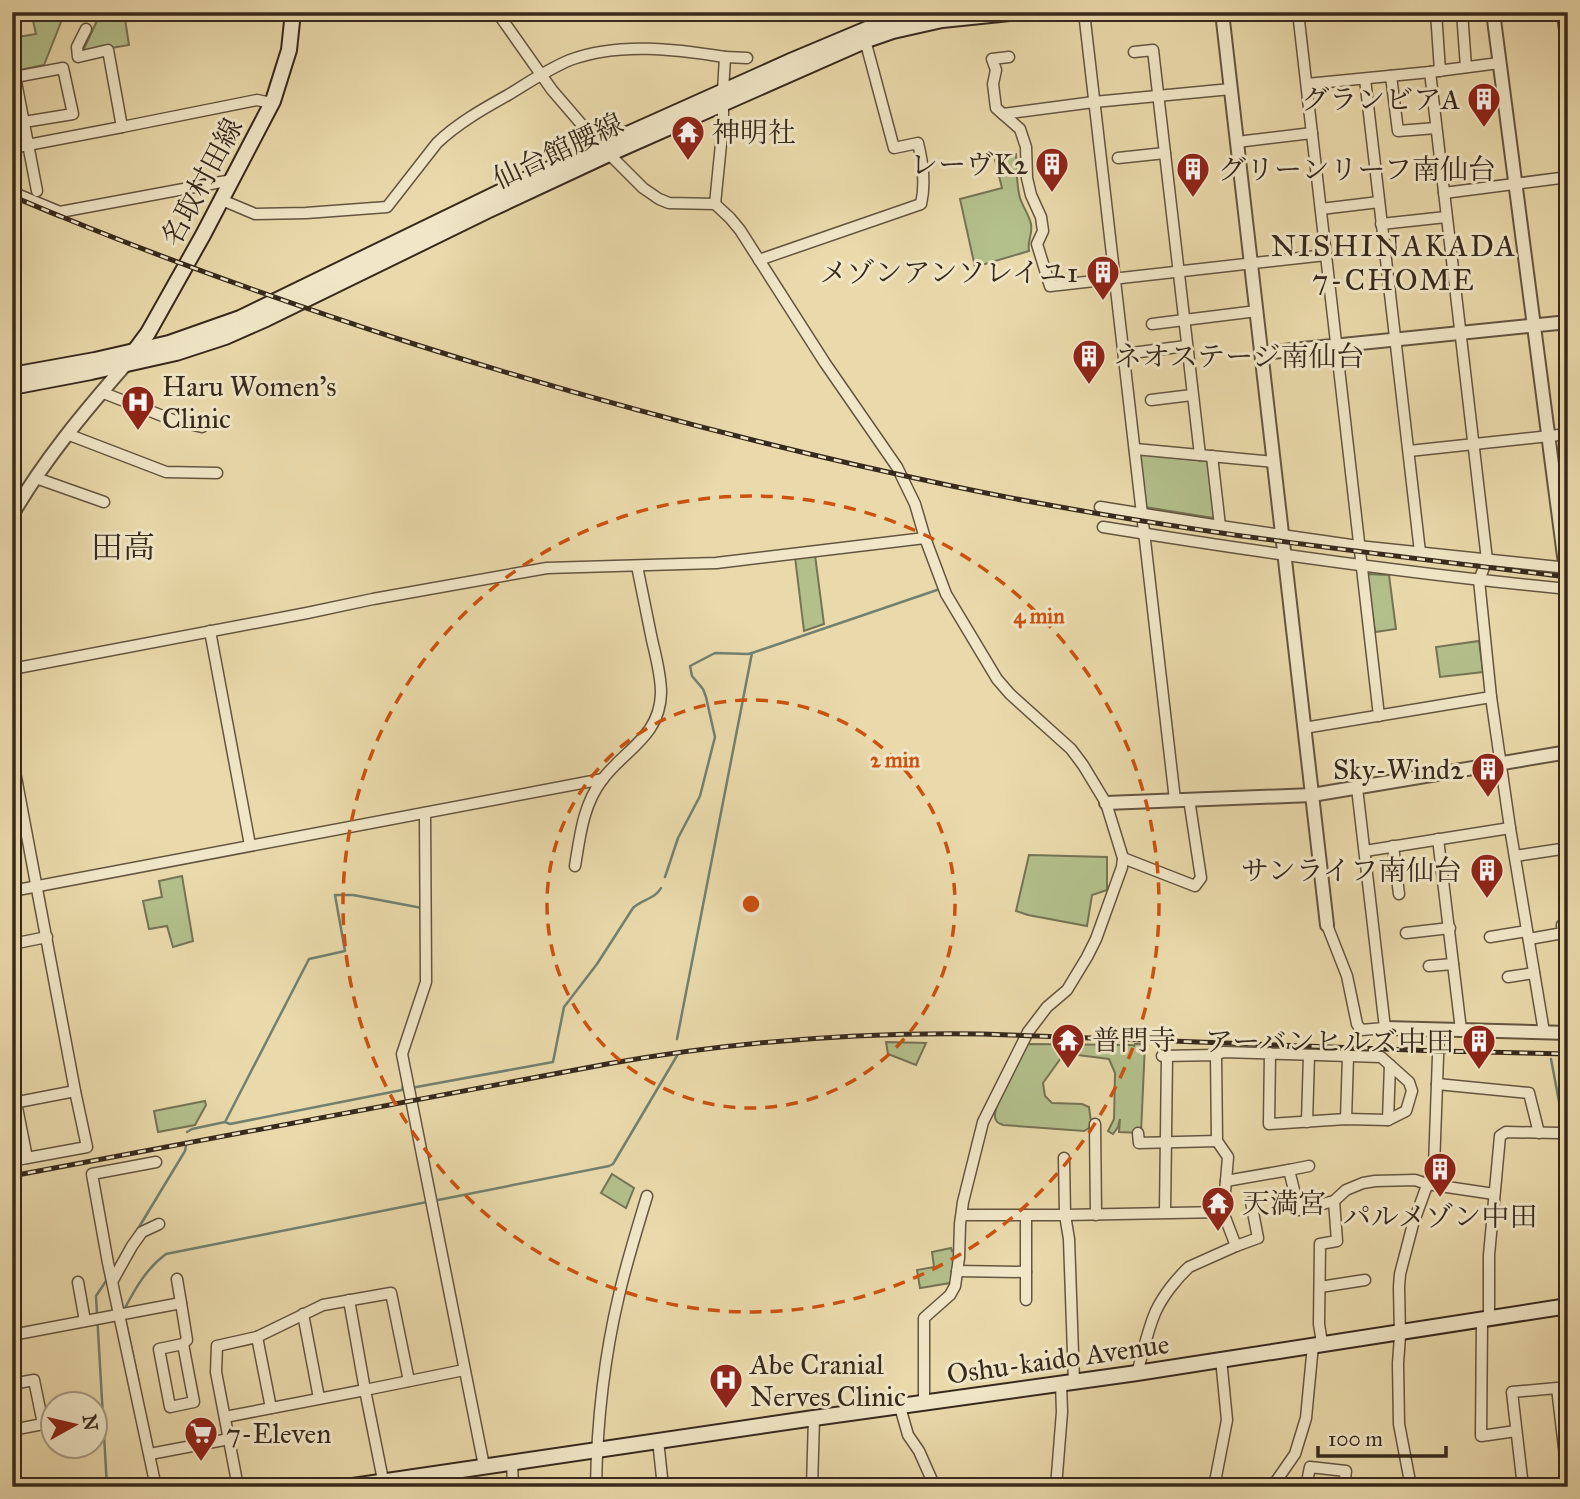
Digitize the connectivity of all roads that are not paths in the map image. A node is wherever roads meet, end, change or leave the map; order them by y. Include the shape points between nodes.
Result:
1 (293, 12) edge
2 (497, 12) edge
3 (872, 12) edge
4 (937, 12) edge
5 (1020, 12) edge
6 (1084, 12) edge
7 (1222, 12) edge
8 (1298, 12) edge
9 (1436, 12) edge
10 (1462, 12) edge
11 (1493, 12) edge
12 (1562, 12) edge
13 (86, 29) dead end
14 (867, 34) junction
15 (1567, 48) edge
16 (1134, 52) dead end
17 (725, 57) junction
18 (1009, 57) dead end
19 (747, 58) dead end
20 (12, 61) edge
21 (1499, 63) junction
22 (1466, 67) junction
23 (1435, 71) junction
24 (541, 75) junction
25 (1391, 76) junction
26 (15, 77) junction
27 (1365, 79) junction
28 (1307, 84) junction
29 (1231, 89) junction
30 (1159, 96) junction
31 (723, 97) junction
32 (1094, 102) junction
33 (272, 103) junction
34 (1003, 114) junction
35 (24, 122) junction
36 (122, 127) junction
37 (1436, 128) junction
38 (1312, 133) junction
39 (1237, 142) junction
40 (28, 145) junction
41 (12, 148) edge
42 (605, 150) junction
43 (1165, 153) junction
44 (1118, 158) dead end
45 (1568, 177) edge
46 (232, 180) junction
47 (1515, 184) junction
48 (37, 191) dead end
49 (12, 192) edge
50 (1444, 193) junction
51 (222, 200) junction
52 (1378, 202) junction
53 (715, 204) junction
54 (1321, 209) junction
55 (1446, 217) junction
56 (1381, 224) junction
57 (1326, 255) junction
58 (759, 260) junction
59 (1251, 264) junction
60 (1178, 272) junction
61 (1114, 278) junction
62 (1257, 311) junction
63 (157, 316) junction
64 (1184, 320) junction
65 (1568, 322) edge
66 (1152, 324) dead end
67 (1534, 326) junction
68 (1460, 334) junction
69 (1395, 340) junction
70 (167, 344) junction
71 (1186, 346) junction
72 (1336, 346) junction
73 (134, 351) junction
74 (1262, 353) junction
75 (1124, 354) junction
76 (126, 364) junction
77 (12, 375) edge
78 (12, 387) edge
79 (101, 392) junction
80 (1192, 395) junction
81 (1151, 400) dead end
82 (202, 427) dead end
83 (67, 434) junction
84 (1568, 434) edge
85 (1549, 436) junction
86 (1472, 444) junction
87 (1135, 449) junction
88 (1409, 451) junction
89 (1200, 455) junction
90 (1212, 456) junction
91 (1274, 462) junction
92 (217, 473) dead end
93 (36, 478) junction
94 (104, 502) dead end
95 (1100, 507) dead end
96 (1142, 514) junction
97 (12, 515) edge
98 (1220, 526) junction
99 (1103, 527) dead end
100 (1144, 534) junction
101 (1283, 535) junction
102 (925, 538) junction
103 (1359, 546) junction
104 (1420, 552) junction
105 (1285, 555) junction
106 (1487, 560) junction
107 (1361, 565) junction
108 (636, 566) junction
109 (1567, 568) edge
110 (1479, 580) junction
111 (1568, 588) edge
112 (210, 631) junction
113 (12, 669) edge
114 (1491, 697) junction
115 (1379, 716) junction
116 (1304, 729) junction
117 (1568, 752) edge
118 (12, 755) edge
119 (1500, 763) junction
120 (603, 779) junction
121 (1357, 788) junction
122 (1312, 794) junction
123 (1189, 799) junction
124 (1175, 800) junction
125 (1107, 803) junction
126 (425, 814) junction
127 (24, 818) junction
128 (12, 821) edge
129 (1510, 828) junction
130 (1438, 839) junction
131 (250, 845) junction
132 (1393, 846) junction
133 (1568, 848) edge
134 (1365, 851) junction
135 (1515, 856) junction
136 (1123, 858) junction
137 (575, 866) dead end
138 (37, 886) junction
139 (12, 891) edge
140 (1399, 894) dead end
141 (1327, 925) joint
142 (1562, 925) dead end
143 (1450, 928) junction
144 (1406, 933) dead end
145 (1528, 935) junction
146 (47, 937) junction
147 (1490, 937) dead end
148 (12, 944) edge
149 (1453, 964) junction
150 (1429, 966) dead end
151 (1534, 973) junction
152 (1508, 977) dead end
153 (1385, 1028) junction
154 (1439, 1029) junction
155 (1461, 1030) junction
156 (1544, 1032) junction
157 (1568, 1033) edge
158 (1270, 1054) junction
159 (1216, 1055) junction
160 (1309, 1055) junction
161 (1348, 1056) junction
162 (1390, 1065) junction
163 (12, 1082) edge
164 (1437, 1084) junction
165 (75, 1091) junction
166 (14, 1102) edge
167 (1346, 1119) junction
168 (1388, 1120) junction
169 (1307, 1122) junction
170 (1096, 1124) dead end
171 (1565, 1132) edge
172 (1138, 1133) dead end
173 (1539, 1133) junction
174 (1217, 1142) junction
175 (1165, 1143) junction
176 (27, 1158) junction
177 (1064, 1158) dead end
178 (12, 1161) edge
179 (156, 1162) dead end
180 (1309, 1166) dead end
181 (1289, 1170) junction
182 (1226, 1181) junction
183 (1427, 1184) junction
184 (1494, 1194) junction
185 (647, 1196) dead end
186 (1334, 1201) junction
187 (1251, 1202) dead end
188 (1165, 1212) junction
189 (1223, 1212) junction
190 (962, 1215) junction
191 (1026, 1215) junction
192 (1065, 1215) junction
193 (1096, 1215) junction
194 (159, 1224) dead end
195 (1236, 1246) junction
196 (957, 1271) junction
197 (1026, 1272) junction
198 (111, 1275) junction
199 (177, 1279) dead end
200 (1365, 1280) dead end
201 (78, 1282) dead end
202 (1320, 1287) junction
203 (349, 1300) junction
204 (1026, 1300) dead end
205 (181, 1303) junction
206 (1568, 1306) edge
207 (120, 1313) junction
208 (303, 1314) junction
209 (94, 1319) junction
210 (1485, 1320) junction
211 (1400, 1332) junction
212 (12, 1335) edge
213 (257, 1337) junction
214 (183, 1344) junction
215 (1318, 1344) junction
216 (1221, 1359) junction
217 (464, 1370) junction
218 (1138, 1373) junction
219 (409, 1381) junction
220 (1067, 1383) junction
221 (12, 1384) edge
222 (365, 1390) junction
223 (319, 1398) junction
224 (924, 1403) junction
225 (900, 1407) junction
226 (271, 1408) junction
227 (225, 1416) junction
228 (814, 1418) junction
229 (12, 1430) edge
230 (1516, 1431) junction
231 (229, 1439) junction
232 (658, 1440) junction
233 (597, 1450) junction
234 (150, 1454) junction
235 (512, 1462) junction
236 (484, 1466) junction
237 (443, 1479) edge
238 (1568, 1482) edge
239 (374, 1483) edge
240 (156, 1487) edge
241 (238, 1487) edge
242 (346, 1487) edge
243 (513, 1487) edge
244 (596, 1487) edge
245 (663, 1487) edge
246 (812, 1487) edge
247 (934, 1487) edge
248 (1056, 1487) edge
249 (1214, 1487) edge
250 (1272, 1487) edge
251 (1306, 1487) edge
252 (1344, 1487) edge
253 (1411, 1487) edge
254 (1523, 1487) edge

1 - 33 main road, 名取村田線 via 289,50
2 - 24 street
3 - 14 street
4 - 14 main road, 仙台館腰線
5 - 14 main road, 仙台館腰線
6 - 32 street
7 - 29 street
8 - 28 street
9 - 23 street
10 - 22 street
11 - 21 street
12 - 15 street
13 - 36 street via 77,47 78,57 108,50
14 - 31 main road, 仙台館腰線
14 - 58 street via 894,148 918,143 922,204
16 - 30 street via 1153,50
17 - 19 street
17 - 24 street via 642,48 586,56
17 - 31 street
18 - 34 street via 992,59 996,108
20 - 26 street
21 - 22 street
21 - 47 street
22 - 23 street
23 - 25 street
23 - 37 street
24 - 42 street
24 - 51 street via 446,135 387,207 256,214
25 - 27 street
25 - 37 street via 1398,131
26 - 35 street
26 - 35 street via 64,68 73,114
27 - 28 street
27 - 52 street
28 - 38 street
29 - 30 street
29 - 39 street
30 - 32 street
30 - 43 street
31 - 42 main road, 仙台館腰線
31 - 53 street
32 - 34 street
32 - 61 street
33 - 36 street via 257,100
33 - 46 main road, 名取村田線
34 - 61 street via 1020,129 1026,147 1027,178 1043,231 1037,244 1050,286
35 - 40 street
36 - 40 street
37 - 50 street
38 - 39 street
38 - 54 street
39 - 59 street
40 - 41 street
40 - 48 street
42 - 53 street via 659,199
42 - 70 main road, 仙台館腰線 via 516,184 240,318
42 - 76 main road, 仙台館腰線 via 266,319 176,353
43 - 44 street
43 - 60 street
45 - 47 street
46 - 49 street via 60,212
46 - 51 main road, 名取村田線
47 - 50 street
47 - 67 street
50 - 55 street
51 - 63 main road, 名取村田線
52 - 54 street
52 - 56 street
53 - 58 street
54 - 57 street
55 - 56 street
55 - 68 street
56 - 69 street
57 - 59 street
57 - 72 street
58 - 102 street via 897,467
59 - 60 street
59 - 62 street
60 - 61 street
60 - 64 street
61 - 75 street
62 - 64 street
62 - 74 street
63 - 70 main road
63 - 73 main road, 名取村田線
64 - 66 street
64 - 71 street
65 - 67 street
67 - 68 street
67 - 85 street
68 - 69 street
68 - 86 street
69 - 72 street
69 - 88 street
70 - 73 main road, 仙台館腰線
71 - 75 street
71 - 80 street
72 - 74 street
72 - 103 street
73 - 76 main road, 名取村田線
73 - 77 main road, 仙台館腰線
74 - 91 street
75 - 87 street
76 - 78 main road, 仙台館腰線
76 - 79 street
79 - 82 street
79 - 83 street
80 - 81 street
80 - 89 street
83 - 92 street via 166,472
83 - 93 street
84 - 85 street
85 - 86 street
85 - 109 street
86 - 88 street
86 - 106 street
87 - 89 street
87 - 96 street
88 - 104 street
89 - 90 street
90 - 91 street
90 - 98 street
91 - 101 street
93 - 94 street
93 - 97 street
95 - 96 street
96 - 98 street
96 - 100 street
98 - 101 street
99 - 100 street
100 - 105 street
100 - 124 street
101 - 103 street
101 - 105 street
102 - 108 street via 716,563
102 - 125 street via 946,594 997,679 1070,749
103 - 104 street
103 - 107 street
104 - 106 street
105 - 107 street
105 - 116 street
106 - 109 street
106 - 110 street
107 - 110 street
107 - 115 street
108 - 112 street via 547,568
108 - 120 street via 661,695 649,731
109 - 111 street
110 - 111 street
110 - 114 street
112 - 113 street
112 - 131 street
114 - 115 street
114 - 119 street
115 - 116 street
116 - 122 street
117 - 119 street
118 - 127 street
119 - 121 street
119 - 129 street
120 - 126 street
120 - 137 street via 585,810
121 - 122 street
121 - 134 street
122 - 123 street
122 - 141 street
123 - 124 street
123 - 136 street via 1201,878 1195,886
124 - 125 street
125 - 136 street
126 - 131 street
126 - 217 street via 426,982 402,1054
127 - 128 street
127 - 138 street
129 - 130 street
129 - 135 street
130 - 132 street
130 - 143 street
131 - 138 street
132 - 134 street
132 - 140 street
133 - 135 street
134 - 153 street
135 - 145 street
136 - 190 street via 1087,957 1067,990 1028,1032 983,1122
138 - 139 street
138 - 146 street
141 - 153 street via 1347,976 1357,1024 1361,1030
142 - 145 street via 1563,933
143 - 144 street
143 - 149 street
145 - 147 street
145 - 151 street
146 - 148 street
146 - 165 street
149 - 150 street
149 - 155 street
151 - 152 street
151 - 156 street
153 - 154 street
154 - 155 street
154 - 164 street
155 - 156 street
156 - 157 street
158 - 159 street
158 - 160 street
158 - 169 street via 1269,1124
159 - 174 street
159 - 175 street via 1165,1056
160 - 161 street
160 - 169 street
161 - 162 street via 1381,1057
161 - 167 street
162 - 168 street
162 - 168 street via 1409,1082 1412,1091 1406,1111
163 - 166 street
164 - 173 street via 1529,1093
164 - 183 street via 1434,1166
165 - 166 street
165 - 176 street via 87,1147
166 - 176 street
167 - 168 street
167 - 169 street
170 - 193 street
171 - 173 street
172 - 175 street via 1139,1143
173 - 184 street via 1506,1132 1500,1136
174 - 175 street
174 - 182 street via 1228,1157
175 - 188 street
176 - 178 street
177 - 192 street
179 - 198 street via 92,1174
180 - 181 street
181 - 182 street
181 - 186 street via 1299,1210
182 - 189 street
183 - 184 street
183 - 186 street via 1415,1180 1363,1183
183 - 211 street via 1400,1274
184 - 210 street
185 - 233 street via 619,1294 604,1372
186 - 202 street via 1337,1241 1320,1244
187 - 195 street via 1258,1238
188 - 189 street
188 - 193 street
189 - 195 street
190 - 191 street
190 - 196 street
191 - 192 street
191 - 197 street
192 - 193 street
192 - 220 street via 1069,1239
194 - 198 street via 142,1232
195 - 218 street via 1183,1272 1154,1315
196 - 197 street
196 - 224 street via 950,1295 924,1318
197 - 204 street
198 - 207 street
199 - 205 street
200 - 202 street
201 - 209 street
202 - 215 street
203 - 208 street
203 - 219 street via 391,1293
203 - 222 street
205 - 207 street
205 - 214 street via 187,1340
206 - 210 main road, Oshu-kaido Avenue
207 - 209 street
207 - 234 street
208 - 213 street
208 - 223 street
209 - 212 street
210 - 211 main road, Oshu-kaido Avenue
210 - 230 street via 1481,1436
211 - 215 main road, Oshu-kaido Avenue
211 - 253 street via 1399,1424
213 - 226 street
213 - 227 street via 217,1346 216,1372
214 - 214 street via 194,1402 170,1407 159,1349
215 - 216 main road, Oshu-kaido Avenue
215 - 250 street via 1295,1454
216 - 218 main road, Oshu-kaido Avenue
216 - 249 street via 1227,1420
217 - 219 street
217 - 236 street
218 - 220 main road, Oshu-kaido Avenue
219 - 222 street
220 - 224 main road, Oshu-kaido Avenue
220 - 248 street
221 - 229 street via 34,1380 43,1424
222 - 223 street
222 - 239 street
223 - 226 street
224 - 225 main road, Oshu-kaido Avenue
225 - 228 main road, Oshu-kaido Avenue
225 - 247 street via 908,1435
226 - 227 street
227 - 231 street
228 - 232 main road, Oshu-kaido Avenue
228 - 246 street
230 - 238 street via 1512,1392 1557,1388
230 - 254 street
231 - 234 street
231 - 241 street
232 - 233 main road, Oshu-kaido Avenue
232 - 245 street
233 - 235 main road, Oshu-kaido Avenue
233 - 244 street
234 - 240 street
235 - 236 main road, Oshu-kaido Avenue
235 - 243 street
236 - 237 main road, Oshu-kaido Avenue
237 - 239 main road, Oshu-kaido Avenue
239 - 242 main road, Oshu-kaido Avenue
251 - 252 street via 1310,1467 1346,1471

